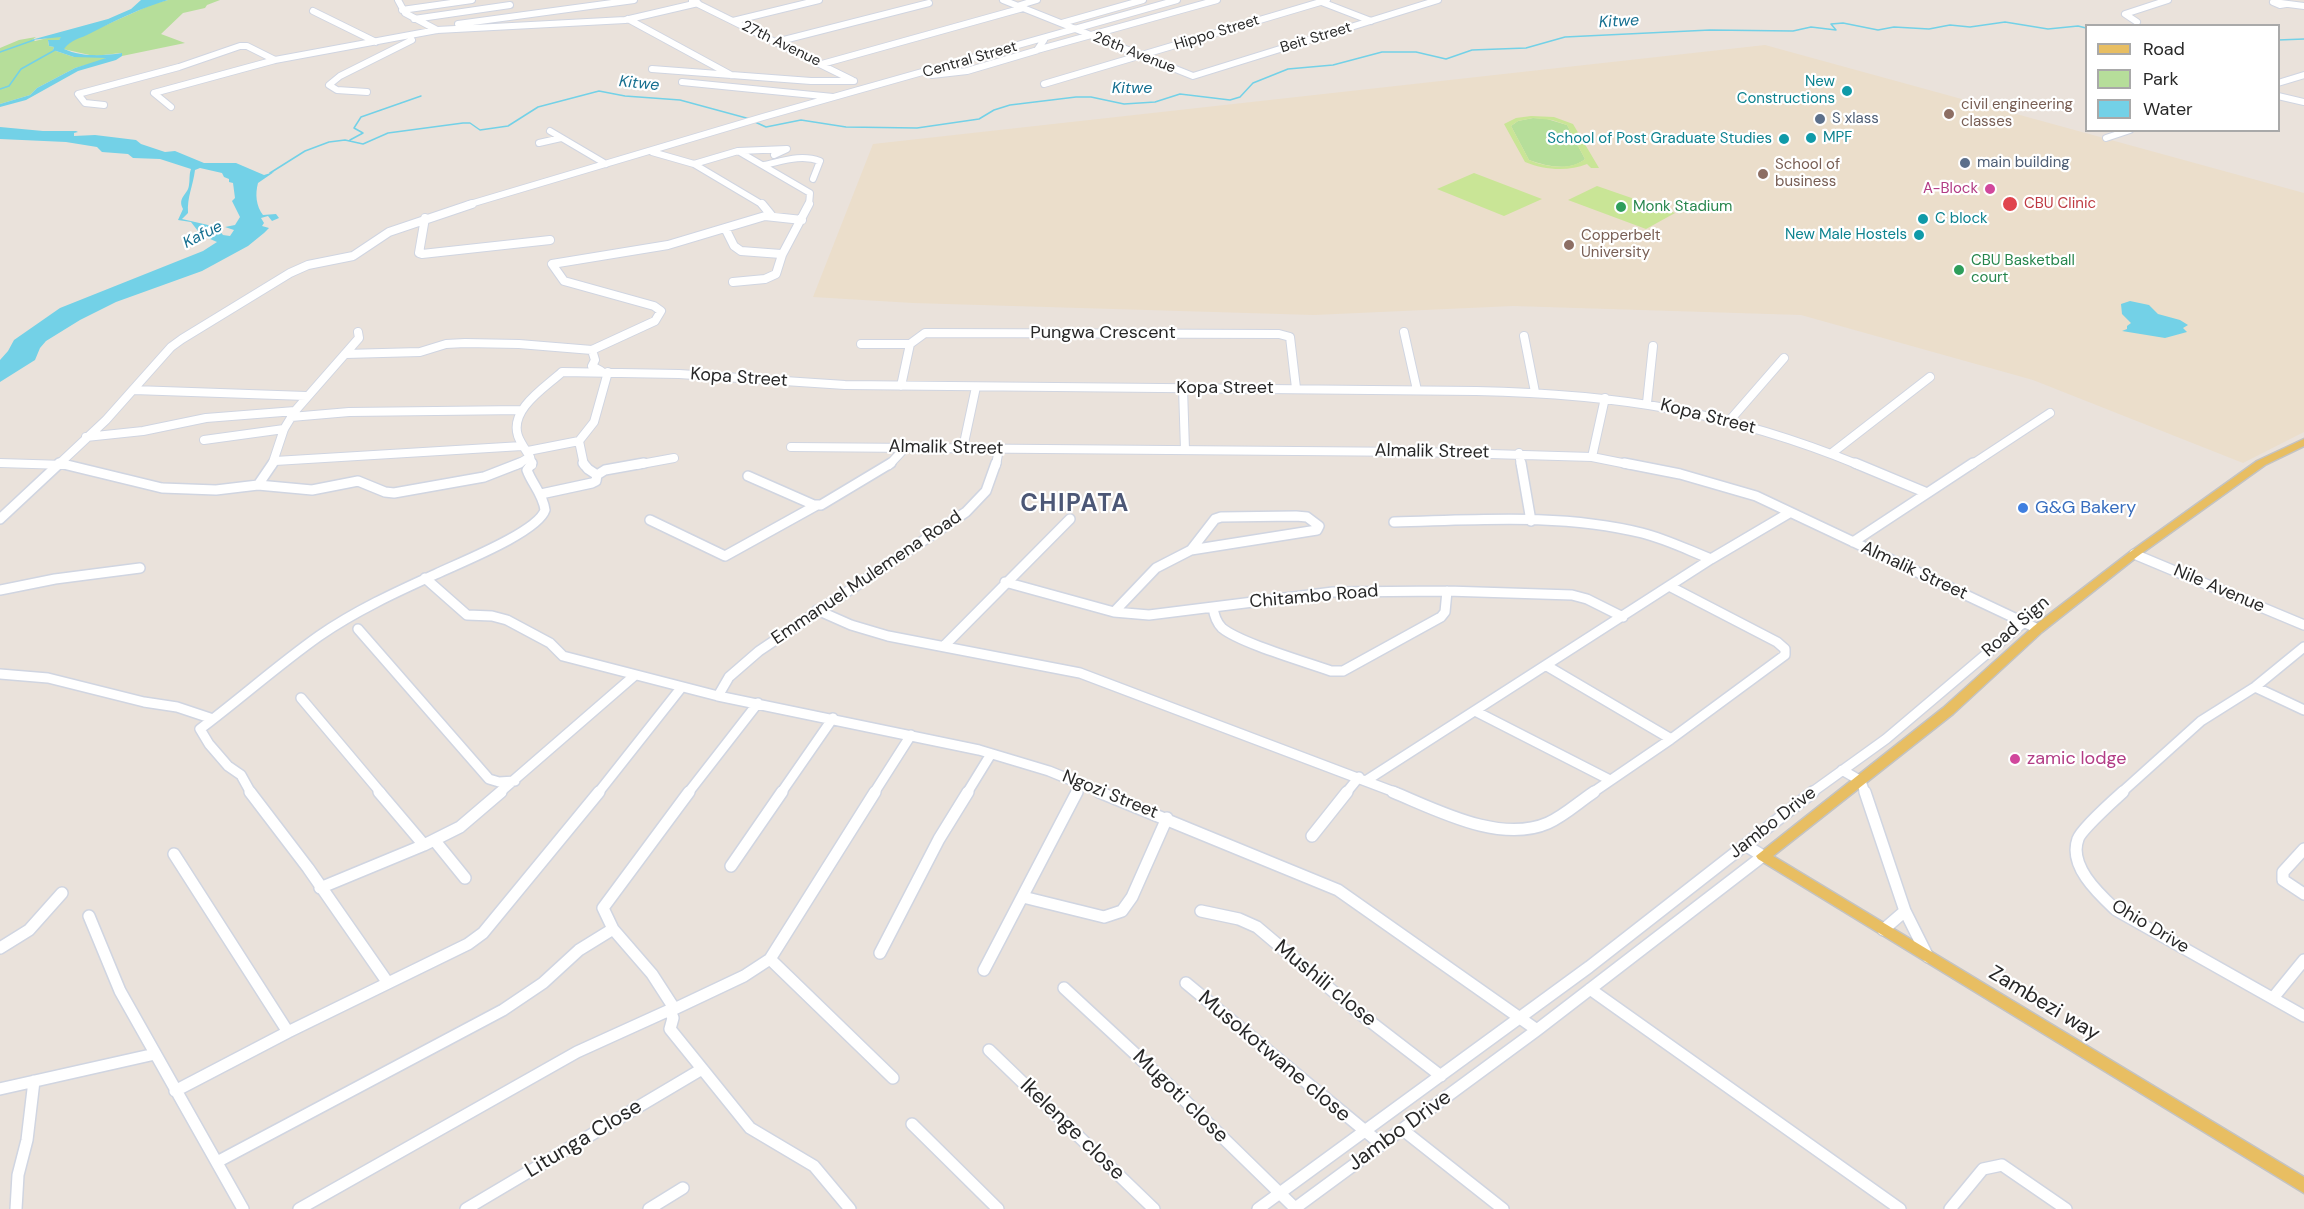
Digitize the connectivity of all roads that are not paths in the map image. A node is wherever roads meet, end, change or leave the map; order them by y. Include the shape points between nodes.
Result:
1 (398, 0) edge
2 (472, 0) edge
3 (634, 0) edge
4 (691, 0) edge
5 (819, 0) edge
6 (1003, 0) edge
7 (1037, 0) edge
8 (1143, 0) edge
9 (1178, 0) edge
10 (1217, 0) edge
11 (1438, 0) edge
12 (2168, 0) edge
13 (1322, 1) edge
14 (508, 3) edge
15 (698, 3) junction
16 (928, 3) dead end
17 (2286, 4) dead end
18 (2304, 6) edge
19 (1020, 7) junction
20 (402, 10) junction
21 (313, 11) dead end
22 (518, 15) junction
23 (414, 19) junction
24 (628, 19) junction
25 (733, 21) junction
26 (1371, 21) junction
27 (2137, 22) dead end
28 (1062, 24) junction
29 (1068, 26) junction
30 (436, 29) junction
31 (1076, 29) junction
32 (423, 34) junction
33 (1093, 36) junction
34 (1047, 38) junction
35 (776, 42) junction
36 (378, 43) junction
37 (1038, 50) junction
38 (981, 56) junction
39 (1142, 56) junction
40 (275, 60) junction
41 (995, 63) junction
42 (822, 64) junction
43 (951, 65) junction
44 (652, 69) dead end
45 (967, 71) junction
46 (731, 75) junction
47 (2304, 75) edge
48 (913, 76) junction
49 (1193, 76) joint
50 (900, 80) junction
51 (854, 81) junction
52 (682, 82) dead end
53 (2280, 82) edge
54 (1044, 84) dead end
55 (871, 88) junction
56 (367, 92) dead end
57 (2280, 96) edge
58 (835, 98) junction
59 (2304, 102) edge
60 (104, 105) dead end
61 (171, 107) dead end
62 (550, 132) dead end
63 (2124, 132) edge
64 (561, 138) junction
65 (2106, 138) dead end
66 (539, 143) dead end
67 (650, 152) junction
68 (738, 152) junction
69 (774, 156) dead end
70 (606, 164) junction
71 (694, 164) junction
72 (764, 165) junction
73 (813, 179) dead end
74 (771, 215) junction
75 (425, 218) junction
76 (802, 220) junction
77 (725, 228) junction
78 (550, 240) dead end
79 (781, 254) junction
80 (733, 282) dead end
81 (358, 332) dead end
82 (1404, 332) dead end
83 (1524, 336) dead end
84 (861, 344) dead end
85 (910, 344) junction
86 (1653, 346) dead end
87 (592, 350) junction
88 (345, 354) junction
89 (1784, 358) dead end
90 (605, 371) junction
91 (1930, 377) dead end
92 (901, 386) junction
93 (975, 387) junction
94 (1183, 388) junction
95 (1296, 388) junction
96 (134, 390) junction
97 (1417, 390) junction
98 (1535, 392) junction
99 (306, 396) junction
100 (1605, 398) junction
101 (1647, 403) junction
102 (522, 410) junction
103 (2050, 413) dead end
104 (293, 414) junction
105 (1730, 420) junction
106 (284, 429) junction
107 (86, 437) junction
108 (204, 440) dead end
109 (579, 441) junction
110 (2304, 442) edge
111 (791, 447) dead end
112 (905, 448) junction
113 (963, 448) junction
114 (999, 449) junction
115 (1185, 450) junction
116 (526, 452) junction
117 (1519, 453) junction
118 (1832, 453) junction
119 (1592, 457) junction
120 (674, 458) dead end
121 (275, 461) junction
122 (58, 463) junction
123 (0, 464) edge
124 (597, 475) junction
125 (748, 476) dead end
126 (258, 485) junction
127 (1927, 493) junction
128 (541, 494) junction
129 (817, 505) junction
130 (1789, 513) junction
131 (0, 519) edge
132 (1070, 519) dead end
133 (650, 520) dead end
134 (1532, 520) junction
135 (1394, 522) dead end
136 (1853, 542) junction
137 (1191, 550) junction
138 (2134, 554) junction
139 (1712, 559) junction
140 (140, 568) dead end
141 (425, 578) junction
142 (1005, 582) junction
143 (1671, 587) junction
144 (0, 591) edge
145 (1447, 591) junction
146 (1213, 607) junction
147 (817, 610) junction
148 (1113, 612) junction
149 (1623, 617) junction
150 (2023, 623) junction
151 (2304, 625) edge
152 (358, 629) dead end
153 (2038, 629) junction
154 (944, 646) junction
155 (2304, 647) edge
156 (1547, 666) junction
157 (0, 674) edge
158 (634, 676) junction
159 (681, 687) junction
160 (2255, 687) junction
161 (718, 696) junction
162 (301, 698) dead end
163 (758, 703) junction
164 (2304, 710) edge
165 (1475, 711) junction
166 (833, 718) junction
167 (213, 719) junction
168 (912, 735) junction
169 (1671, 739) junction
170 (991, 754) junction
171 (1842, 770) junction
172 (1363, 778) junction
173 (1610, 780) junction
174 (515, 781) junction
175 (1861, 781) junction
176 (1081, 784) junction
177 (1167, 818) junction
178 (1312, 836) dead end
179 (430, 843) junction
180 (1745, 845) junction
181 (2304, 849) edge
182 (174, 854) dead end
183 (1763, 856) junction
184 (731, 866) dead end
185 (465, 878) dead end
186 (321, 888) junction
187 (62, 893) dead end
188 (2304, 894) edge
189 (1023, 897) junction
190 (1201, 911) dead end
191 (1905, 911) junction
192 (89, 916) dead end
193 (613, 929) junction
194 (1883, 930) junction
195 (0, 948) edge
196 (880, 952) dead end
197 (770, 959) junction
198 (1929, 959) junction
199 (2304, 960) edge
200 (984, 970) dead end
201 (388, 983) junction
202 (1186, 983) dead end
203 (1064, 988) dead end
204 (1590, 989) junction
205 (2273, 998) junction
206 (672, 1010) junction
207 (2304, 1016) edge
208 (1519, 1019) junction
209 (1537, 1030) junction
210 (288, 1032) junction
211 (1485, 1044) junction
212 (989, 1050) dead end
213 (155, 1054) junction
214 (1501, 1057) junction
215 (702, 1069) junction
216 (1441, 1076) junction
217 (893, 1078) dead end
218 (34, 1081) junction
219 (0, 1089) edge
220 (175, 1091) junction
221 (912, 1124) dead end
222 (1403, 1130) junction
223 (1362, 1131) junction
224 (1381, 1144) junction
225 (217, 1162) junction
226 (2304, 1186) edge
227 (683, 1188) dead end
228 (1279, 1193) junction
229 (16, 1209) edge
230 (243, 1209) edge
231 (299, 1209) edge
232 (466, 1209) edge
233 (650, 1209) edge
234 (850, 1209) edge
235 (998, 1209) edge
236 (1154, 1209) edge
237 (1258, 1209) edge
238 (1295, 1209) edge
239 (1503, 1209) edge
240 (1900, 1209) edge
241 (1950, 1209) edge
242 (2066, 1209) edge

1 - 20 street
2 - 20 street
3 - 22 street
4 - 15 street, 27th Avenue
5 - 25 street
6 - 19 street, 26th Avenue
7 - 19 street
8 - 28 street
9 - 31 street, Central Street
10 - 33 street
11 - 26 street, Beit Street
12 - 27 street via 2125,14
13 - 26 street
13 - 39 street, Hippo Street
14 - 22 street
14 - 23 street
15 - 24 street
15 - 25 street, 27th Avenue
16 - 35 street
17 - 18 street
19 - 28 street, 26th Avenue
19 - 42 street
20 - 23 street
21 - 36 street
22 - 30 street
23 - 30 street
24 - 30 street
24 - 46 street
25 - 35 street, 27th Avenue
26 - 49 street, Beit Street
28 - 29 street, 26th Avenue
29 - 31 street, 26th Avenue
29 - 50 street via 898,76
30 - 32 street
31 - 33 street, 26th Avenue
31 - 34 street, Central Street
32 - 36 street
32 - 56 street via 329,85 337,90
33 - 37 street
33 - 39 street, 26th Avenue
34 - 37 street
34 - 38 street, Central Street
35 - 42 street, 27th Avenue
36 - 40 street
37 - 41 street
38 - 41 street
38 - 43 street, Central Street
39 - 49 street, 26th Avenue
39 - 54 street, Hippo Street
40 - 60 street via 240,46 78,94 88,106
40 - 61 street via 154,93
41 - 45 street
42 - 51 street, 27th Avenue
43 - 45 street
43 - 48 street, Central Street
44 - 46 street
45 - 48 street
46 - 51 street
47 - 53 street
48 - 50 street, Central Street
50 - 55 street, Central Street
51 - 55 street, 27th Avenue
52 - 58 street
55 - 58 street, Central Street
57 - 59 street
58 - 67 street, Central Street
62 - 64 street
63 - 65 street
64 - 66 street
64 - 70 street
67 - 70 street, Central Street
67 - 71 street
68 - 69 street via 788,149
68 - 71 street
68 - 72 street
70 - 75 street, Central Street
71 - 74 street via 762,204
72 - 73 street via 804,158 818,160
72 - 76 street via 810,193
74 - 76 street
74 - 77 street
75 - 78 street via 419,253 422,254
75 - 96 street, Central Street via 375,240 352,256 298,269 241,301 171,347
76 - 79 street
77 - 79 street via 741,251
77 - 87 street via 654,248 552,264 564,281 662,311 656,321
79 - 80 street via 779,270 773,277
81 - 88 street via 360,338
82 - 97 street
83 - 98 street
84 - 85 street
85 - 92 street
85 - 95 street, Pungwa Crescent via 919,335 933,332 1279,334 1290,337
86 - 101 street
87 - 88 street via 465,343 420,352
87 - 90 street via 596,360 592,366
88 - 99 street
89 - 105 street
90 - 92 street, Kopa Street
90 - 102 street, Kopa Street via 562,372
90 - 109 street via 594,422
91 - 118 street
92 - 93 street, Kopa Street
93 - 94 street, Kopa Street
93 - 113 street
94 - 95 street, Kopa Street
94 - 115 street
95 - 97 street, Kopa Street
96 - 99 street
96 - 107 street, Central Street
97 - 98 street, Kopa Street
98 - 100 street, Kopa Street
99 - 104 street
100 - 101 street, Kopa Street
100 - 119 street
101 - 105 street, Kopa Street
102 - 104 street
102 - 116 street via 516,429
103 - 127 street
104 - 106 street
104 - 107 street via 206,418
105 - 118 street, Kopa Street
106 - 108 street
106 - 121 street
107 - 122 street, Central Street
109 - 116 street
109 - 124 street via 581,461
110 - 138 main road, Road Sign via 2261,463
111 - 112 street, Almalik Street
112 - 113 street, Almalik Street
112 - 129 street via 890,464
113 - 114 street, Almalik Street
114 - 115 street, Almalik Street
114 - 147 street, Emmanuel Mulemena Road via 995,476 980,500
115 - 117 street, Almalik Street
116 - 121 street
116 - 126 street via 521,464 483,477 394,493 358,481 312,490
116 - 128 street via 533,464 528,474
117 - 119 street, Almalik Street
117 - 134 street
118 - 127 street, Kopa Street
119 - 130 street, Almalik Street via 1719,484 1756,496
120 - 124 street via 605,470
121 - 126 street
122 - 123 street
122 - 126 street via 162,488 216,490
122 - 131 street, Central Street
124 - 128 street via 592,483
125 - 129 street
127 - 136 street
128 - 141 street via 546,511 535,523
129 - 133 street via 726,556
130 - 136 street, Almalik Street
130 - 139 street
132 - 142 street
134 - 135 street
134 - 139 street via 1643,533
136 - 150 street, Almalik Street
137 - 137 street via 1317,530 1318,526 1307,517 1227,515 1215,519
137 - 148 street via 1156,568
138 - 151 street, Nile Avenue
138 - 153 main road, Road Sign
139 - 143 street
140 - 144 street
141 - 158 street, Ngozi Street via 468,615 492,615 507,620 550,643 563,656
141 - 167 street via 362,609 319,636
142 - 148 street, Chitambo Road
142 - 154 street
143 - 149 street
143 - 169 street via 1785,649 1785,655
145 - 146 street, Chitambo Road via 1333,592
145 - 146 street via 1441,617 1343,671 1331,671 1237,637 1223,630 1214,617
145 - 149 street, Chitambo Road via 1572,595
146 - 148 street, Chitambo Road via 1149,615
147 - 154 street via 870,631
147 - 161 street, Emmanuel Mulemena Road via 745,662 729,677
149 - 156 street
150 - 153 street, Almalik Street
150 - 171 street, Jambo Drive via 1886,739
152 - 174 street via 489,779
153 - 175 main road, Road Sign via 1948,711
154 - 172 street via 1080,673
155 - 160 street, Ohio Drive
156 - 165 street
156 - 169 street
157 - 167 street via 48,678 144,702 177,706
158 - 159 street, Ngozi Street
158 - 174 street
159 - 161 street, Ngozi Street
159 - 201 street via 483,933 468,945
160 - 164 street
160 - 205 street, Ohio Drive via 2201,722 2115,799 2078,838 2076,854 2098,893 2116,910
161 - 163 street, Ngozi Street
162 - 179 street
163 - 166 street, Ngozi Street
163 - 193 street via 607,900 603,908
165 - 172 street
165 - 173 street
166 - 168 street, Ngozi Street
166 - 184 street
167 - 186 street via 200,729 204,737 228,766 241,775 254,799
168 - 170 street, Ngozi Street
168 - 197 street
169 - 173 street
170 - 176 street, Ngozi Street
170 - 196 street via 939,839
171 - 175 street
171 - 180 street, Jambo Drive
172 - 173 street via 1450,816 1496,829 1548,823
172 - 178 street
174 - 179 street via 460,827
175 - 183 main road, Road Sign
175 - 191 street
176 - 177 street, Ngozi Street
176 - 189 street
177 - 189 street via 1122,911 1098,916
177 - 208 street, Ngozi Street via 1338,890
179 - 185 street
179 - 186 street
180 - 183 street
180 - 208 street, Jambo Drive
181 - 188 street via 2283,872 2283,880
182 - 210 street
183 - 194 main road, Zambezi way
183 - 204 street, Jambo Drive
186 - 201 street
187 - 195 street via 29,930
189 - 200 street
190 - 216 street, Mushili close via 1257,927
191 - 194 street
191 - 198 street
192 - 213 street via 120,991
193 - 206 street via 652,974
193 - 225 street via 579,950 543,983 503,1010
194 - 198 main road, Zambezi way
197 - 206 street via 744,976
197 - 217 street
198 - 226 main road, Zambezi way
199 - 205 street
201 - 210 street
202 - 223 street, Musokotwane close
203 - 228 street, Mugoti close
204 - 209 street, Jambo Drive
204 - 240 street
205 - 207 street, Ohio Drive
206 - 215 street via 670,1029
206 - 231 street via 549,1066
208 - 209 street, Ngozi Street
208 - 211 street, Jambo Drive
209 - 214 street, Jambo Drive
210 - 220 street
211 - 214 street
211 - 216 street, Jambo Drive
212 - 236 street, Ikelenge close
213 - 218 street
213 - 220 street
214 - 222 street, Jambo Drive
215 - 232 street, Litunga Close
215 - 234 street via 750,1128 814,1166
216 - 223 street, Jambo Drive
218 - 219 street
218 - 229 street
220 - 225 street
221 - 235 street
222 - 224 street, Jambo Drive
222 - 239 street
223 - 224 street, Musokotwane close
223 - 228 street, Jambo Drive
224 - 238 street, Jambo Drive
225 - 230 street
227 - 233 street
228 - 237 street, Jambo Drive
228 - 238 street, Mugoti close
241 - 242 street via 1983,1169 2002,1165

